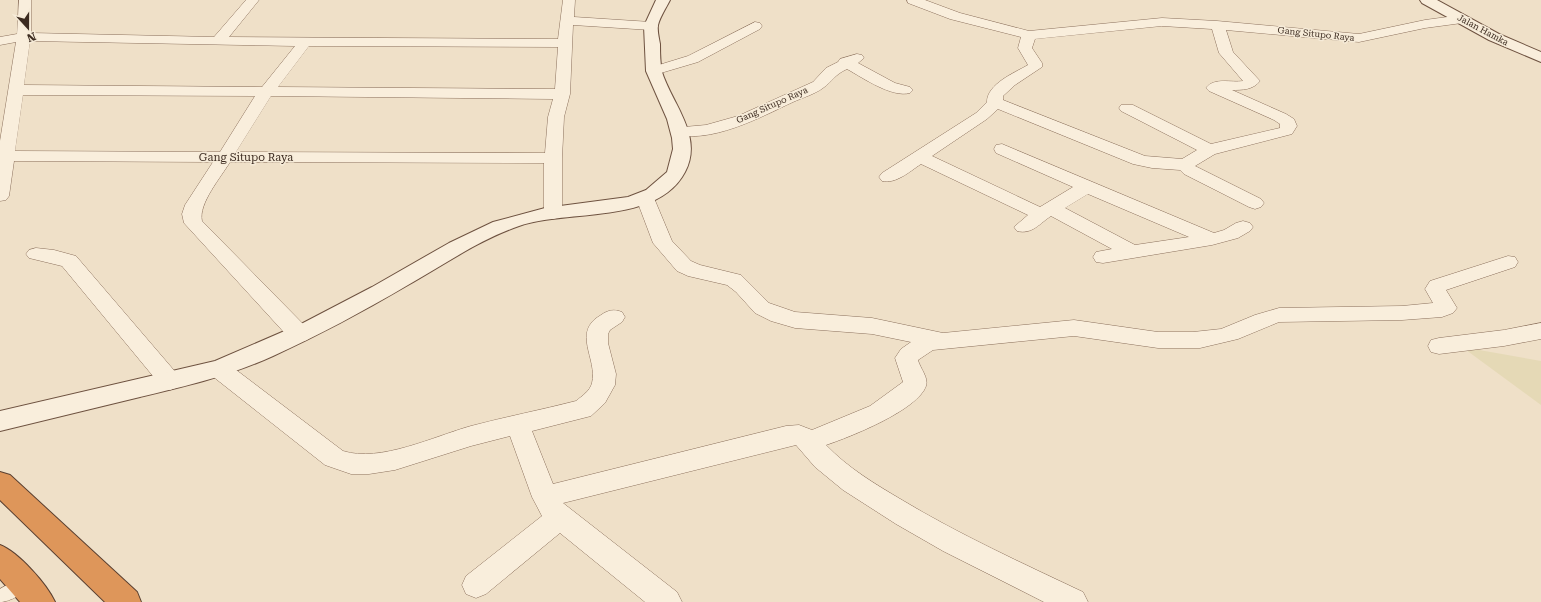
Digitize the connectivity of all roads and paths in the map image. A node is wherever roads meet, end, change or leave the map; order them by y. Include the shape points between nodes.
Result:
1 (25, 0) edge
2 (253, 0) edge
3 (570, 0) edge
4 (663, 0) edge
5 (913, 0) edge
6 (1427, 0) edge
7 (1462, 19) junction
8 (567, 21) junction
9 (1217, 25) junction
10 (651, 26) junction
11 (755, 26) dead end
12 (1029, 35) junction
13 (24, 37) junction
14 (0, 41) edge
15 (218, 41) junction
16 (305, 42) junction
17 (565, 43) junction
18 (1541, 57) edge
19 (654, 71) junction
20 (17, 90) junction
21 (905, 90) dead end
22 (266, 92) junction
23 (562, 94) junction
24 (995, 102) junction
25 (1127, 108) dead end
26 (679, 131) junction
27 (5, 136) edge
28 (1002, 149) dead end
29 (1209, 150) junction
30 (6, 156) junction
31 (224, 157) junction
32 (920, 157) junction
33 (553, 158) junction
34 (1186, 166) junction
35 (888, 177) dead end
36 (1087, 187) junction
37 (0, 196) edge
38 (645, 198) junction
39 (1255, 203) dead end
40 (1046, 211) junction
41 (553, 213) junction
42 (1024, 227) dead end
43 (1243, 227) dead end
44 (1212, 239) junction
45 (1134, 253) junction
46 (36, 254) dead end
47 (1103, 257) dead end
48 (1508, 262) dead end
49 (614, 317) dead end
50 (1541, 331) edge
51 (299, 334) junction
52 (941, 341) junction
53 (1439, 346) dead end
54 (219, 369) junction
55 (170, 381) junction
56 (0, 421) edge
57 (518, 426) junction
58 (809, 441) junction
59 (0, 483) edge
60 (552, 508) junction
61 (0, 558) edge
62 (476, 584) dead end
63 (21, 594) edge
64 (126, 602) edge
65 (667, 602) edge
66 (1073, 602) edge

1 - 13 street
2 - 15 street
3 - 8 street
4 - 10 street
5 - 12 street via 955,16
6 - 7 street, Jalan Hamka
7 - 9 street, Gang Situpo Raya via 1359,38
7 - 18 street, Jalan Hamka via 1494,37
8 - 10 street
8 - 17 street
9 - 12 street, Gang Situpo Raya via 1147,22
9 - 29 street via 1226,53 1252,81 1214,88 1280,117 1288,122 1289,126 1286,130
10 - 19 street
11 - 19 street via 693,59
12 - 24 street via 1025,48 1036,63 1035,67 1002,88 995,95
13 - 14 street
13 - 15 street
13 - 20 street
15 - 16 street
16 - 17 street
16 - 22 street
17 - 23 street
19 - 26 street
20 - 22 street
20 - 27 street
21 - 26 street, Gang Situpo Raya via 890,86 851,60 831,71 818,85 744,119 707,130
22 - 23 street
22 - 31 street
23 - 33 street via 556,117
24 - 32 street via 988,112
24 - 34 street via 1139,160 1154,164 1172,161
25 - 29 street
26 - 38 street via 682,146 680,161 674,174 662,188
27 - 30 street
28 - 36 street
29 - 34 street
30 - 31 street, Gang Situpo Raya
30 - 37 street
31 - 33 street, Gang Situpo Raya
31 - 51 street via 194,205 191,214 193,223
32 - 35 street
32 - 40 street
33 - 41 street
34 - 39 street
36 - 40 street
36 - 44 street
38 - 41 street via 622,204
38 - 52 street via 663,242 684,266 734,280 762,308 778,316 795,320 872,326
40 - 42 street
40 - 45 street
41 - 51 street via 517,221 486,232
43 - 44 street via 1231,234
44 - 45 street
45 - 47 street
46 - 55 street via 54,256 69,262
48 - 52 street via 1437,286 1435,290 1446,308 1442,310 1279,315 1267,317 1228,335 1205,339 1158,340 1074,328
49 - 57 street via 601,326 597,337 605,378 591,403 574,412
50 - 53 street
51 - 54 street
52 - 58 street via 923,345 906,358 906,364 916,379 909,392 880,412 848,428
54 - 55 street
54 - 57 street via 334,458 351,464 395,460 471,436
55 - 56 street
57 - 60 street
58 - 60 street via 804,436 796,434 786,436
58 - 66 street via 827,465 917,524
59 - 64 highway
60 - 62 street
60 - 65 street
61 - 63 highway

